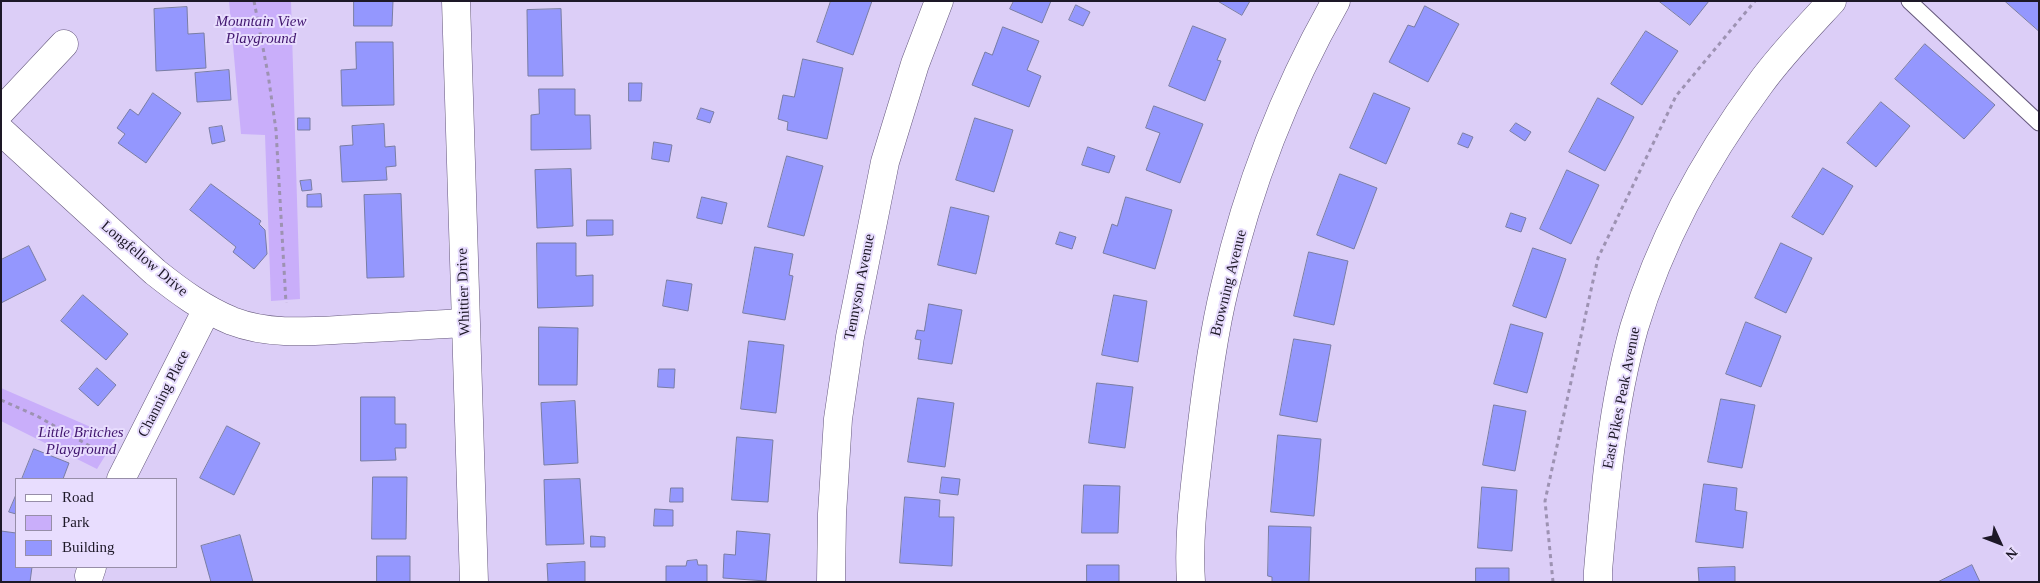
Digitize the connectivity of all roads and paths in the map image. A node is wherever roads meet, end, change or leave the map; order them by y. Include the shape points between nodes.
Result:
1 (254, 1) edge
2 (456, 1) edge
3 (939, 1) edge
4 (1336, 1) edge
5 (1755, 1) edge
6 (1832, 1) edge
7 (1909, 1) edge
8 (64, 44) dead end
9 (1, 111) edge
10 (2039, 123) edge
11 (1, 131) edge
12 (207, 309) junction
13 (465, 323) junction
14 (288, 331) junction
15 (1, 400) edge
16 (124, 473) edge
17 (474, 582) edge
18 (831, 582) edge
19 (1191, 582) edge
20 (1553, 582) edge
21 (1598, 582) edge

1 - 14 path via 276,130
2 - 13 street, Whittier Drive
3 - 18 street, Tennyson Avenue via 885,162 850,337 838,418
4 - 19 street, Browning Avenue via 1290,91 1252,192 1225,286 1205,391 1194,499
5 - 20 path via 1676,96 1598,258 1545,501
6 - 21 street, East Pikes Peak Avenue via 1760,83 1714,152 1655,269 1634,328 1617,404 1606,480
7 - 10 lane
8 - 9 street
11 - 12 street, Longfellow Drive via 154,272
12 - 14 street, Longfellow Drive via 261,329
12 - 16 street, Channing Place
13 - 14 street, Longfellow Drive
13 - 17 street, Whittier Drive
15 - 16 path via 37,416

